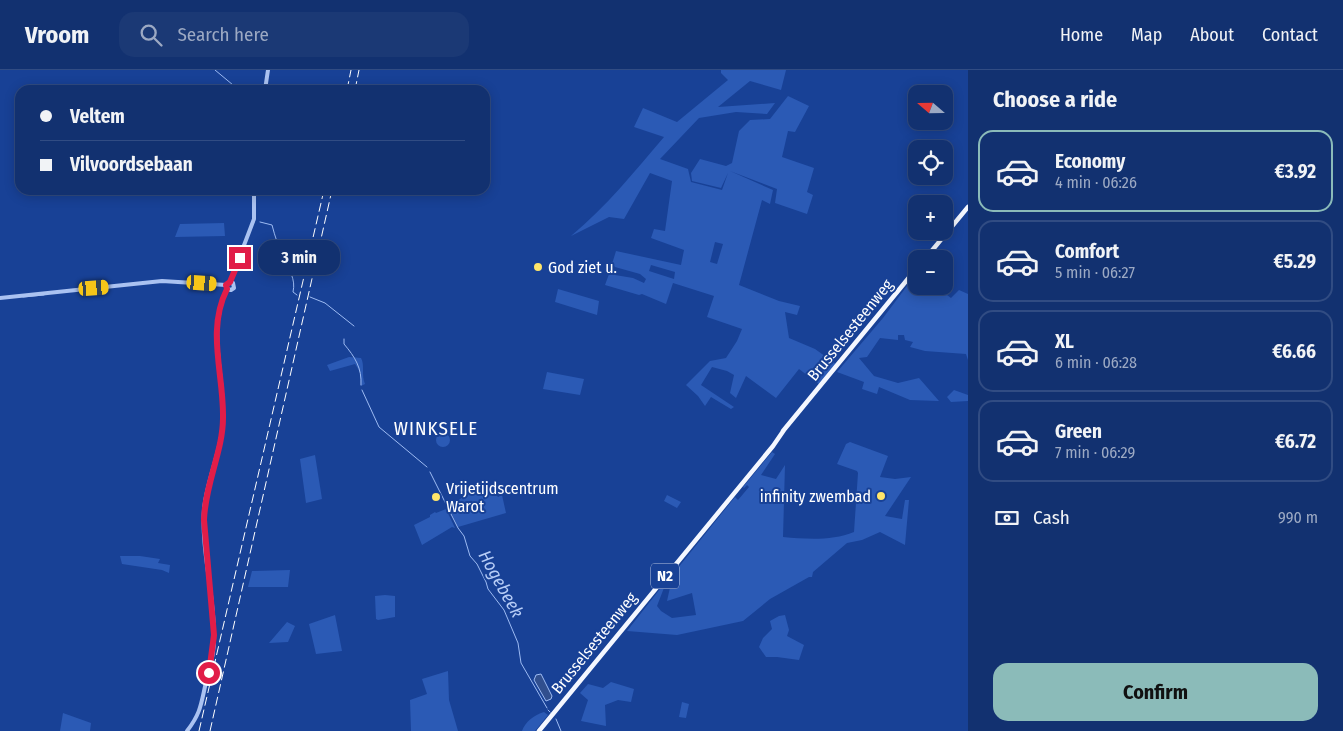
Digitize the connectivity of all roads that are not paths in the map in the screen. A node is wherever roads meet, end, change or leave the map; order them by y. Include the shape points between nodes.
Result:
1 (268, 70) edge
2 (266, 85) edge
3 (254, 195) edge
4 (968, 207) edge
5 (932, 250) edge
6 (908, 279) edge
7 (228, 286) junction
8 (0, 298) edge
9 (187, 731) edge
10 (539, 731) edge

1 - 2 street
3 - 7 street via 254,219
4 - 5 main road
6 - 10 main road, Brusselsesteenweg / N2
7 - 8 street via 162,281
7 - 9 street via 216,339 223,430 207,493 204,520 213,654 199,714

